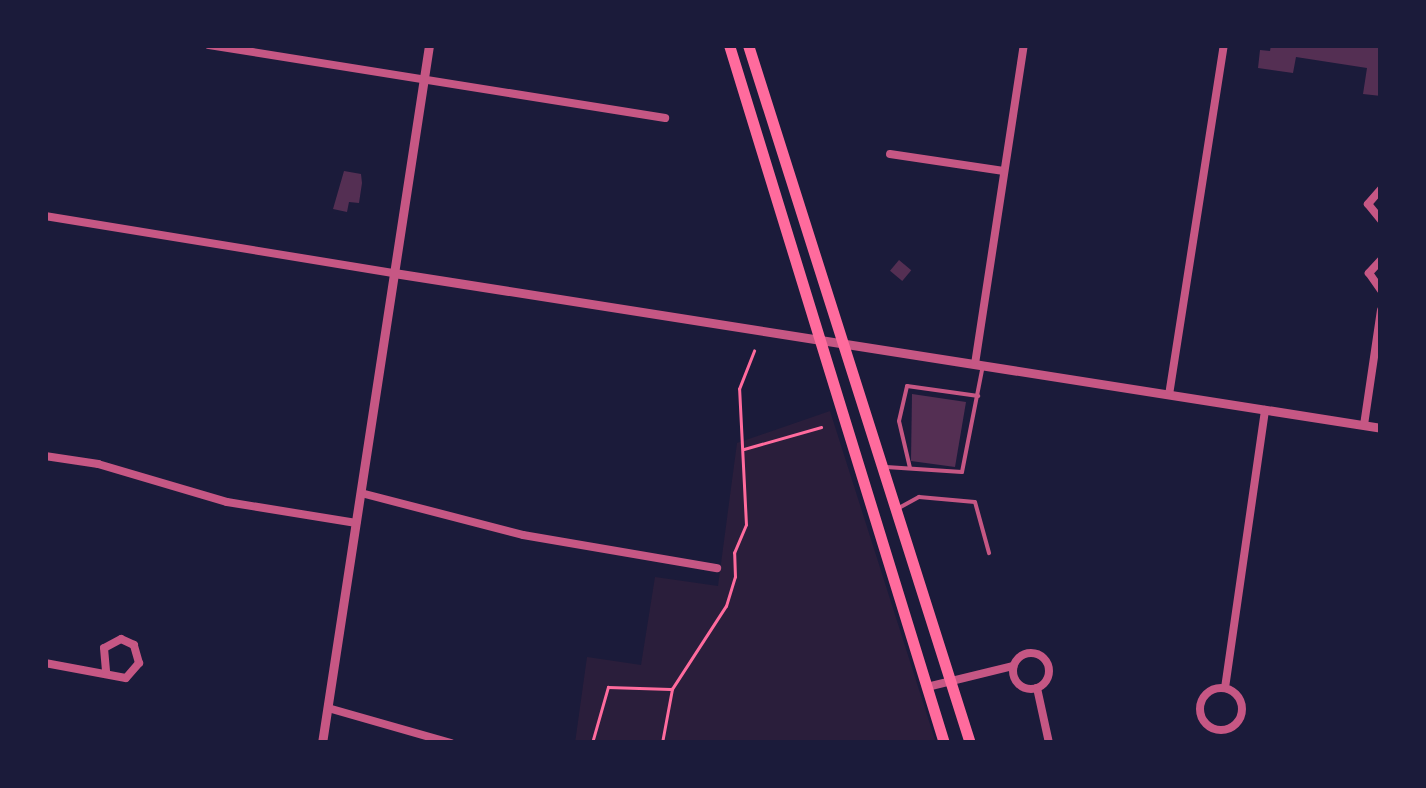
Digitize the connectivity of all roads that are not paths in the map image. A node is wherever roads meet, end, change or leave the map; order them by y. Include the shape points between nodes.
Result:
1 (209, 45) edge
2 (428, 45) edge
3 (729, 45) edge
4 (748, 45) edge
5 (1024, 45) edge
6 (1224, 45) edge
7 (424, 79) junction
8 (665, 118) dead end
9 (890, 154) dead end
10 (1004, 171) junction
11 (1381, 189) edge
12 (45, 216) edge
13 (1381, 220) edge
14 (1381, 260) edge
15 (394, 273) junction
16 (1381, 290) edge
17 (1381, 310) edge
18 (816, 339) junction
19 (844, 343) junction
20 (979, 364) junction
21 (1169, 394) junction
22 (978, 396) junction
23 (1266, 410) junction
24 (1364, 426) junction
25 (1381, 428) edge
26 (45, 456) edge
27 (884, 467) junction
28 (910, 468) junction
29 (361, 493) junction
30 (897, 509) junction
31 (356, 523) junction
32 (989, 553) dead end
33 (717, 568) dead end
34 (45, 664) edge
35 (1013, 666) junction
36 (106, 673) junction
37 (952, 681) junction
38 (926, 688) junction
39 (1036, 688) junction
40 (1225, 688) junction
41 (328, 708) junction
42 (1220, 730) junction
43 (322, 743) edge
44 (450, 743) edge
45 (944, 743) edge
46 (970, 743) edge
47 (1049, 743) edge
48 (1218, 743) edge

1 - 7 street
2 - 7 street
3 - 18 main road
4 - 19 main road
5 - 10 street
6 - 21 street
7 - 8 street
7 - 15 street
9 - 10 street
10 - 20 street
11 - 13 street via 1368,204
12 - 15 street
14 - 16 street via 1370,274
15 - 18 street
15 - 29 street
17 - 24 street
18 - 19 street
18 - 38 main road
19 - 20 street
19 - 27 main road
20 - 21 street
20 - 22 lane
21 - 23 street
22 - 28 lane via 962,472
22 - 28 lane via 907,386 899,421
23 - 24 street
23 - 40 street
24 - 25 street
26 - 31 street via 227,502
27 - 28 lane
27 - 30 main road
29 - 31 street
29 - 33 street via 523,535
30 - 32 lane via 919,496 975,502
30 - 37 main road
31 - 41 street
34 - 36 street
35 - 37 street
35 - 39 street via 1018,684
35 - 39 street via 1024,654 1041,656 1048,676
36 - 36 street via 126,678 136,670 134,644 121,639 104,648
37 - 38 street
37 - 46 main road
38 - 45 main road
39 - 47 street
40 - 42 street via 1236,694 1242,711 1232,727
40 - 42 street via 1212,690 1200,706 1203,719
41 - 43 street
41 - 44 street
42 - 48 street

